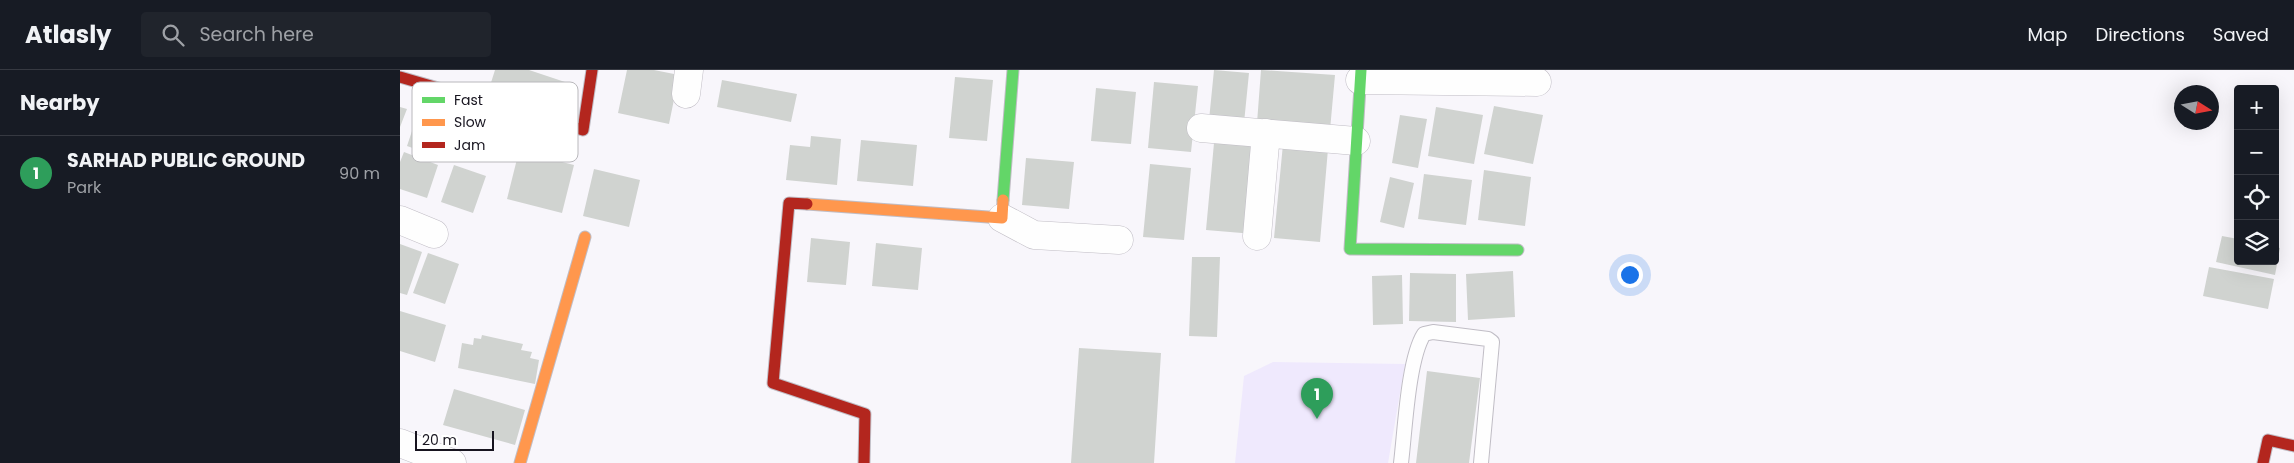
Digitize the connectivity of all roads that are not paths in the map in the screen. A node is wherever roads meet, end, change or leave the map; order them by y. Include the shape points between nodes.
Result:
1 (592, 70) edge
2 (1012, 70) edge
3 (1360, 75) edge
4 (400, 77) edge
5 (417, 82) edge
6 (1537, 82) dead end
7 (1201, 128) dead end
8 (578, 129) edge
9 (1266, 132) junction
10 (1356, 141) junction
11 (1002, 218) junction
12 (400, 220) edge
13 (434, 234) dead end
14 (1257, 236) dead end
15 (586, 237) dead end
16 (1120, 240) dead end
17 (1518, 250) dead end
18 (400, 443) edge
19 (2294, 446) edge
20 (452, 463) edge
21 (520, 463) edge
22 (864, 463) edge
23 (1401, 463) edge
24 (1481, 463) edge
25 (2263, 463) edge

1 - 8 street via 583,130
2 - 11 street
3 - 6 street
3 - 10 street
4 - 5 street
7 - 9 street
9 - 10 street
9 - 14 street
10 - 17 street via 1350,249
11 - 16 street via 1034,235
11 - 22 street via 789,203 773,383 865,414
12 - 13 street
15 - 21 street
18 - 20 street
19 - 25 street via 2268,440
23 - 24 lane via 1418,342 1424,334 1433,332 1492,342

